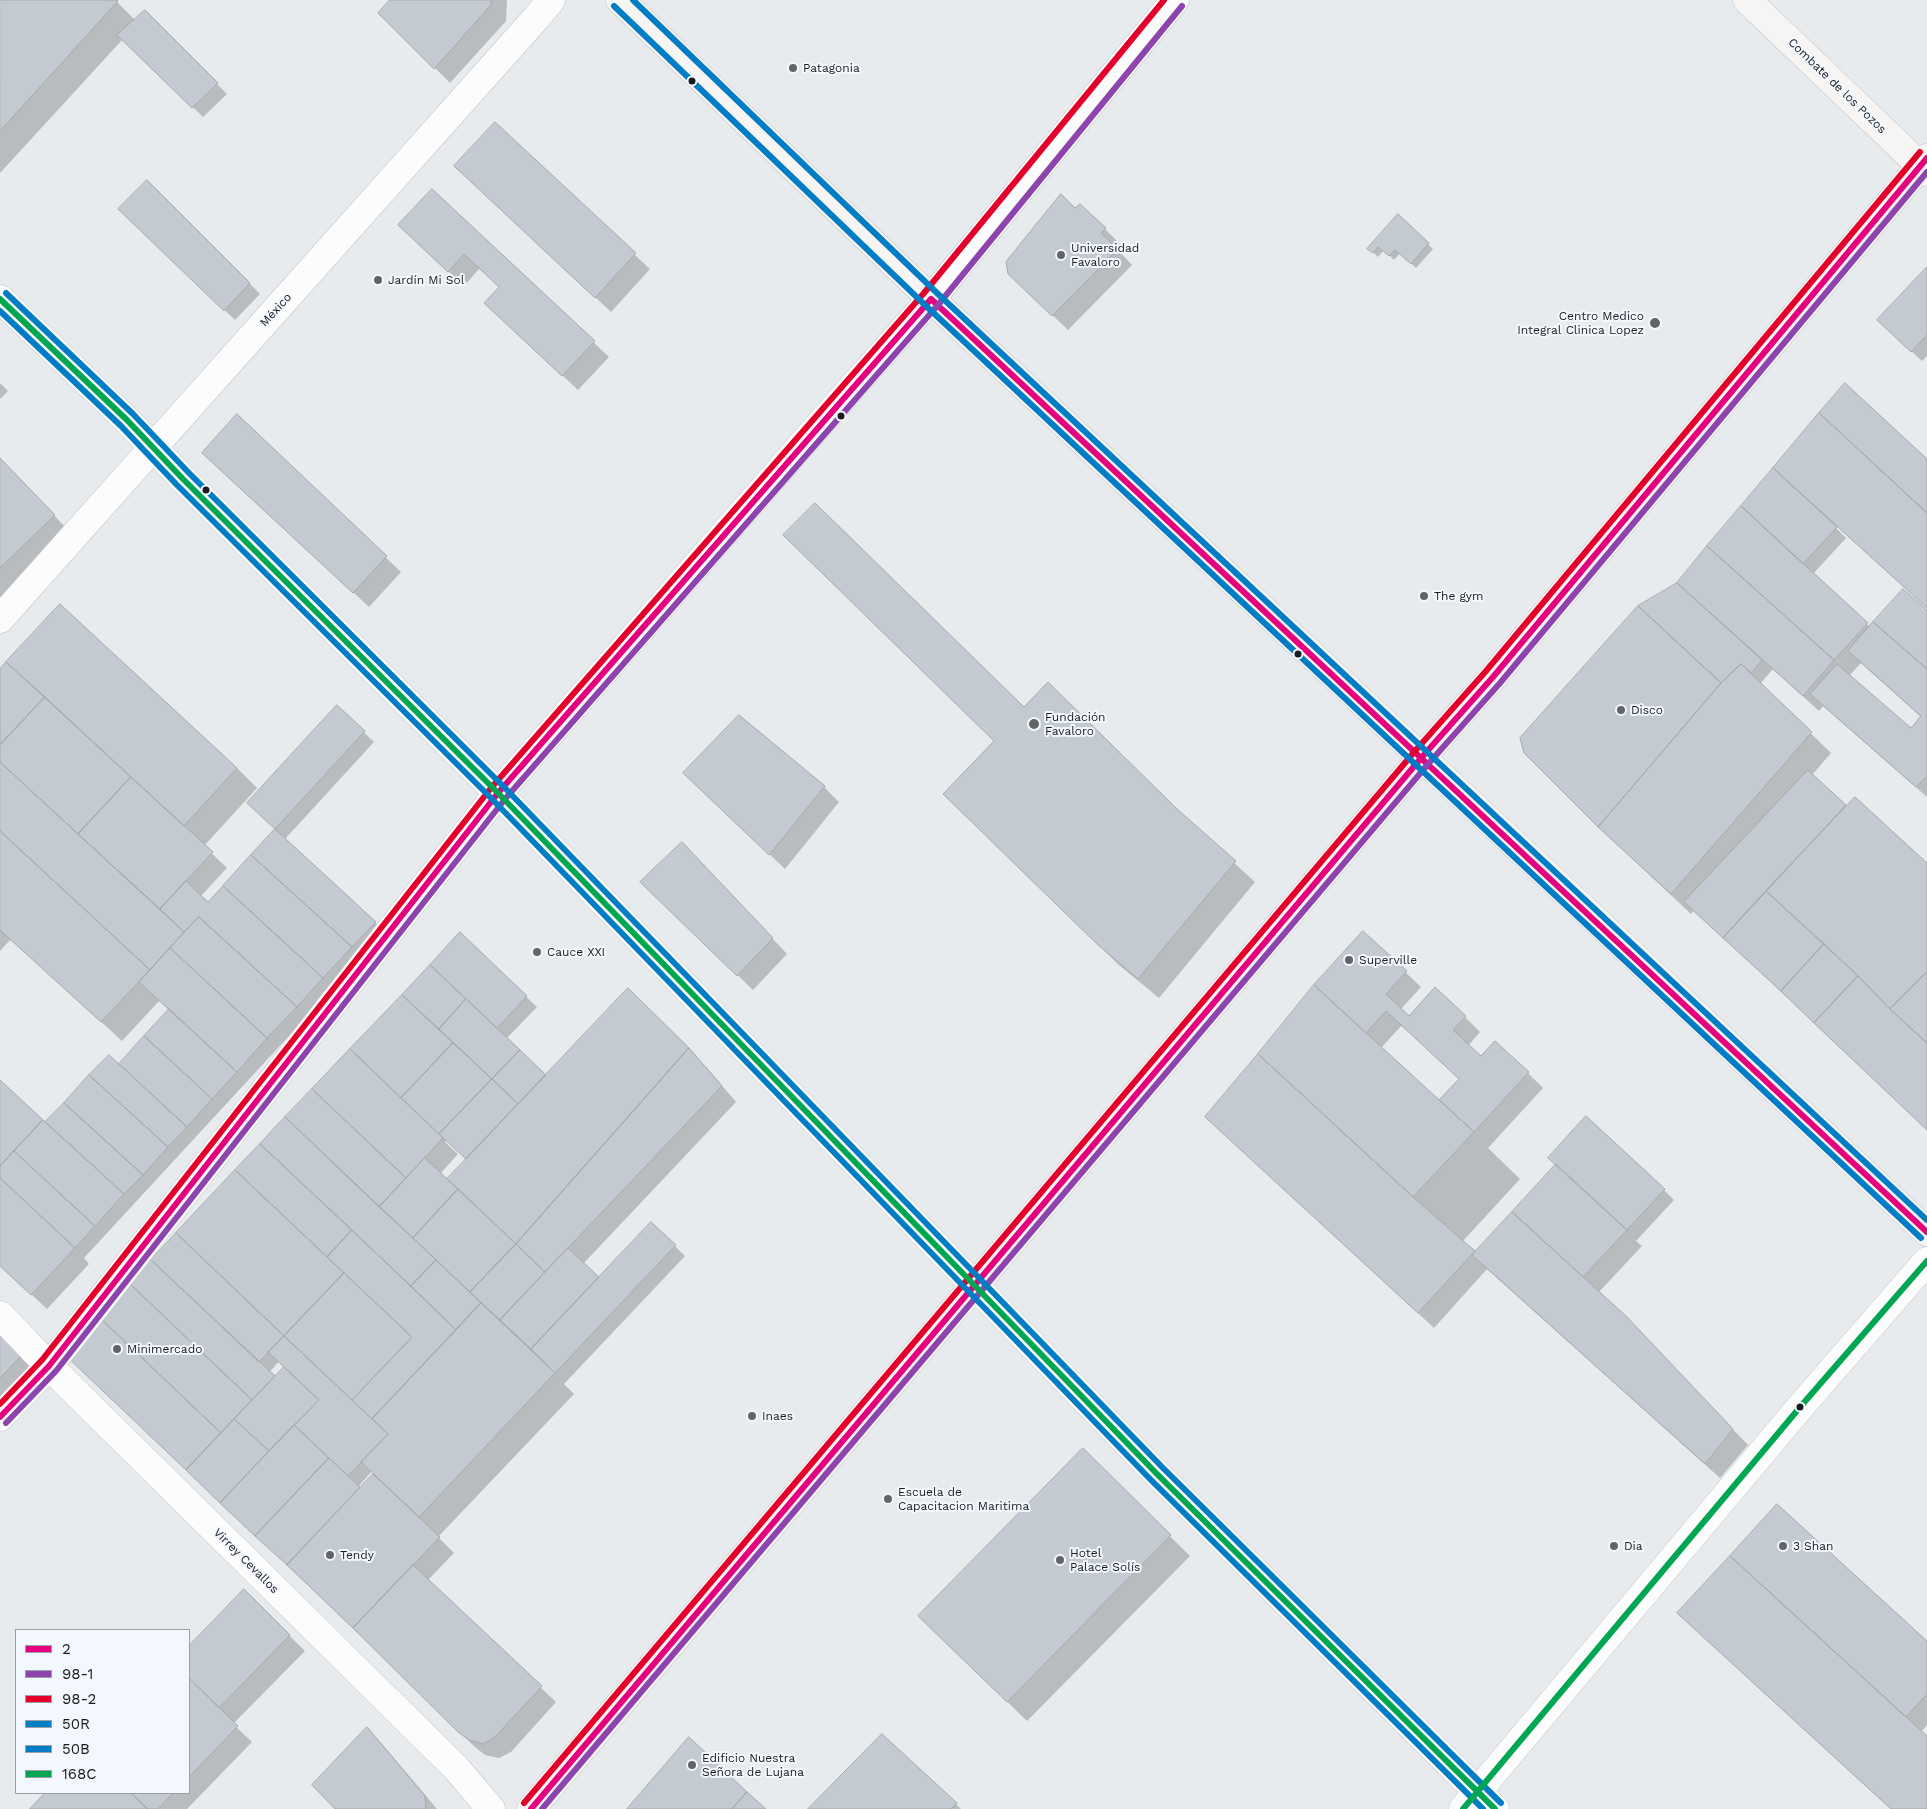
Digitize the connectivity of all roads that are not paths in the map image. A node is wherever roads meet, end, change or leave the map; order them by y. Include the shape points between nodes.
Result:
1 (551, 0) edge
2 (620, 0) edge
3 (1175, 0) edge
4 (1747, 0) edge
5 (1925, 165) edge
6 (0, 299) edge
7 (931, 299) junction
8 (154, 448) junction
9 (0, 619) edge
10 (1422, 757) junction
11 (498, 793) junction
12 (1927, 1232) edge
13 (1927, 1261) edge
14 (974, 1285) junction
15 (0, 1315) edge
16 (49, 1366) junction
17 (0, 1417) edge
18 (1479, 1803) edge
19 (491, 1809) edge
20 (531, 1809) edge

1 - 8 street, México
2 - 7 main road
3 - 7 street
4 - 5 main road, Combate de los Pozos
5 - 10 main road
6 - 8 street
7 - 10 main road
7 - 11 street
8 - 9 street, México
8 - 11 street
10 - 12 main road
10 - 14 main road
11 - 14 street
11 - 16 street
13 - 18 street via 1795,1414
14 - 18 street
14 - 20 main road
15 - 16 street, Virrey Cevallos
16 - 17 street
16 - 19 street, Virrey Cevallos via 456,1768

